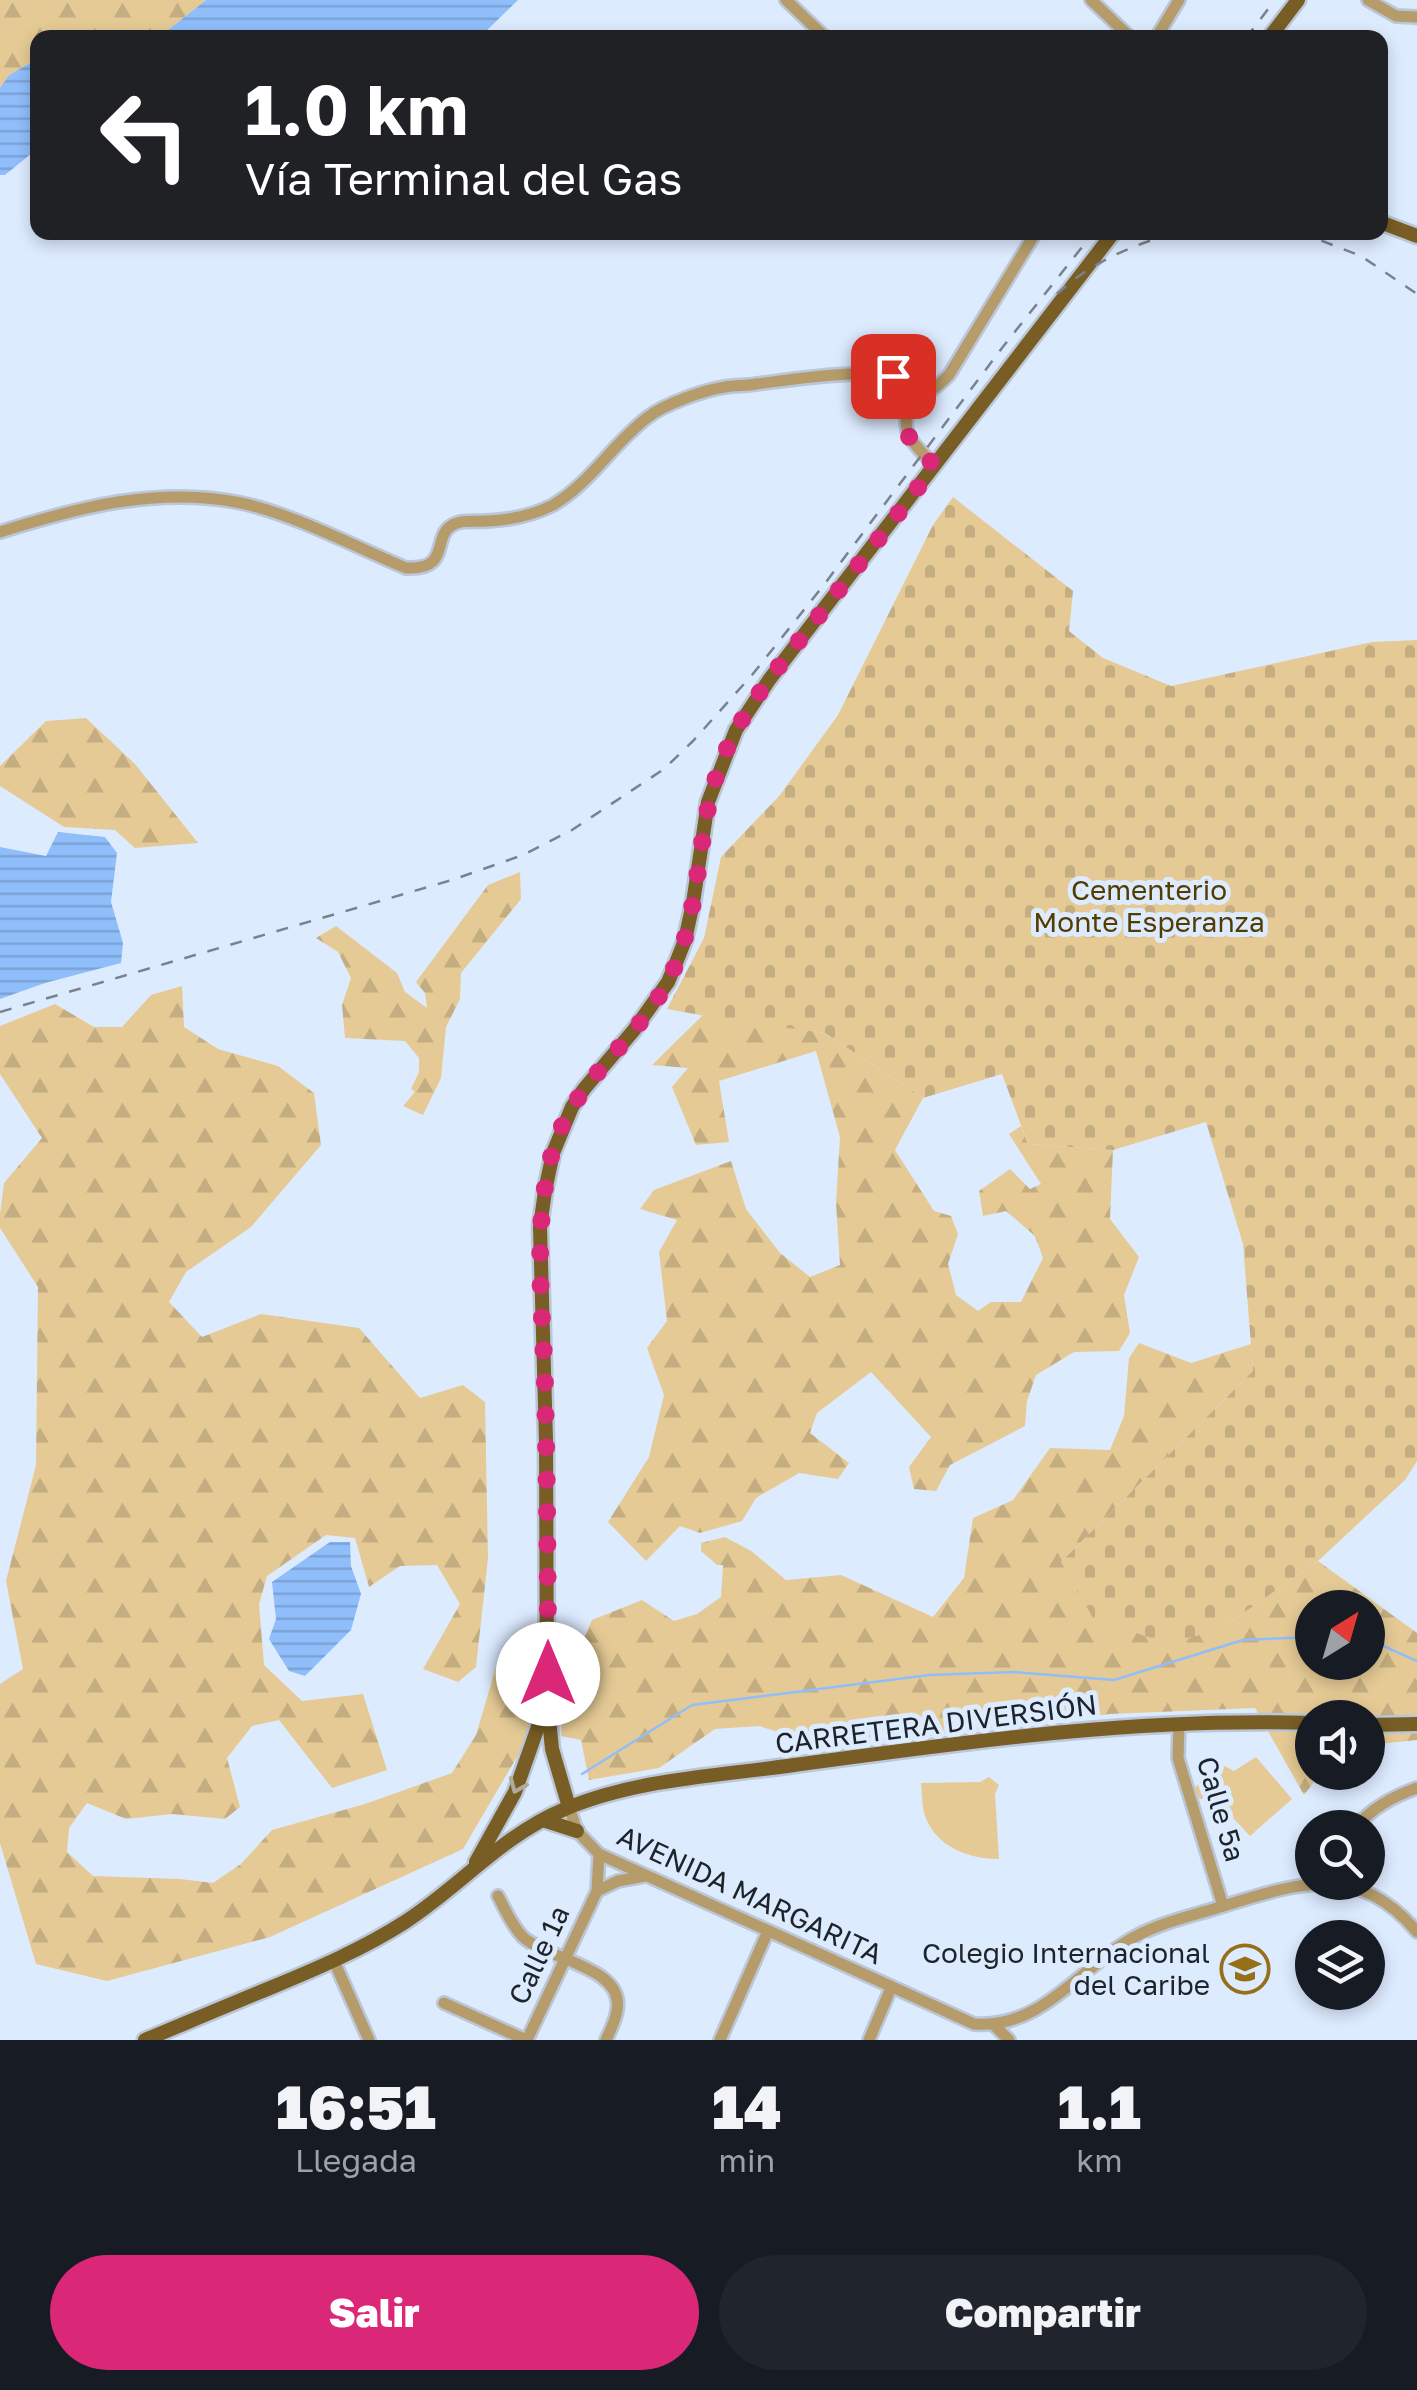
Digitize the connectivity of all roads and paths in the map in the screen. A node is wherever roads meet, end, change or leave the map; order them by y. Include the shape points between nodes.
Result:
1 (786, 0) edge
2 (1091, 0) edge
3 (1179, 0) edge
4 (1298, 0) edge
5 (1368, 0) edge
6 (1417, 18) edge
7 (818, 30) edge
8 (1123, 30) edge
9 (1161, 30) edge
10 (1275, 30) edge
11 (1388, 225) edge
12 (1415, 235) edge
13 (1032, 240) edge
14 (1108, 240) edge
15 (908, 402) junction
16 (934, 466) junction
17 (0, 532) edge
18 (548, 1698) junction
19 (1295, 1723) edge
20 (1385, 1724) edge
21 (1417, 1724) edge
22 (1179, 1725) junction
23 (1417, 1788) edge
24 (569, 1807) junction
25 (1373, 1810) edge
26 (542, 1820) junction
27 (527, 1828) junction
28 (576, 1830) junction
29 (490, 1837) junction
30 (599, 1854) junction
31 (473, 1867) junction
32 (644, 1876) junction
33 (1295, 1885) edge
34 (596, 1891) junction
35 (498, 1896) dead end
36 (1381, 1900) edge
37 (1223, 1906) junction
38 (768, 1931) junction
39 (1417, 1932) edge
40 (564, 1960) junction
41 (334, 1961) junction
42 (891, 1988) junction
43 (444, 2003) dead end
44 (994, 2025) junction
45 (144, 2040) edge
46 (370, 2040) edge
47 (526, 2040) edge
48 (606, 2040) edge
49 (720, 2040) edge
50 (869, 2040) edge
51 (1009, 2040) edge

1 - 7 street
2 - 8 street
3 - 9 street
4 - 10 main road
5 - 6 street via 1396,16
11 - 12 main road
13 - 15 street via 949,375
14 - 16 main road
15 - 16 street via 908,436
15 - 17 street via 903,382 880,374 709,391 648,416 551,506 510,520 450,527 434,560 421,568 406,568 272,512 202,497 98,504
16 - 18 main road via 736,730 708,802 686,940 634,1030 572,1107 552,1153 540,1227
18 - 24 main road via 552,1749
18 -> 29 main road via 521,1778
19 - 22 main road, CARRETERA DIVERSIÓN
20 - 21 main road
22 - 24 main road, CARRETERA DIVERSIÓN via 925,1747 656,1784
22 - 37 street, Calle 5ª via 1178,1758
23 - 25 street
24 - 26 main road, CARRETERA DIVERSIÓN
24 - 28 street, AVENIDA MARGARITA
26 - 27 main road, CARRETERA DIVERSIÓN
26 - 28 main road
27 - 29 main road
27 - 31 main road
28 - 30 street, AVENIDA MARGARITA
29 - 31 main road
30 - 32 street, AVENIDA MARGARITA
30 - 34 street
31 - 41 main road via 404,1922
32 - 34 street
32 - 38 street, AVENIDA MARGARITA
33 - 37 street
34 - 40 street, Calle 1ª
35 - 40 street via 523,1936
36 - 39 street
37 - 44 street via 1132,1938 1061,1993 1017,2020
38 - 42 street, AVENIDA MARGARITA
38 - 49 street
40 - 47 street, Calle 1ª
40 - 48 street via 614,1988 618,2006
41 - 45 main road
41 - 46 street
42 - 44 street, AVENIDA MARGARITA via 974,2024
42 - 50 street
43 - 47 street
44 - 51 street

